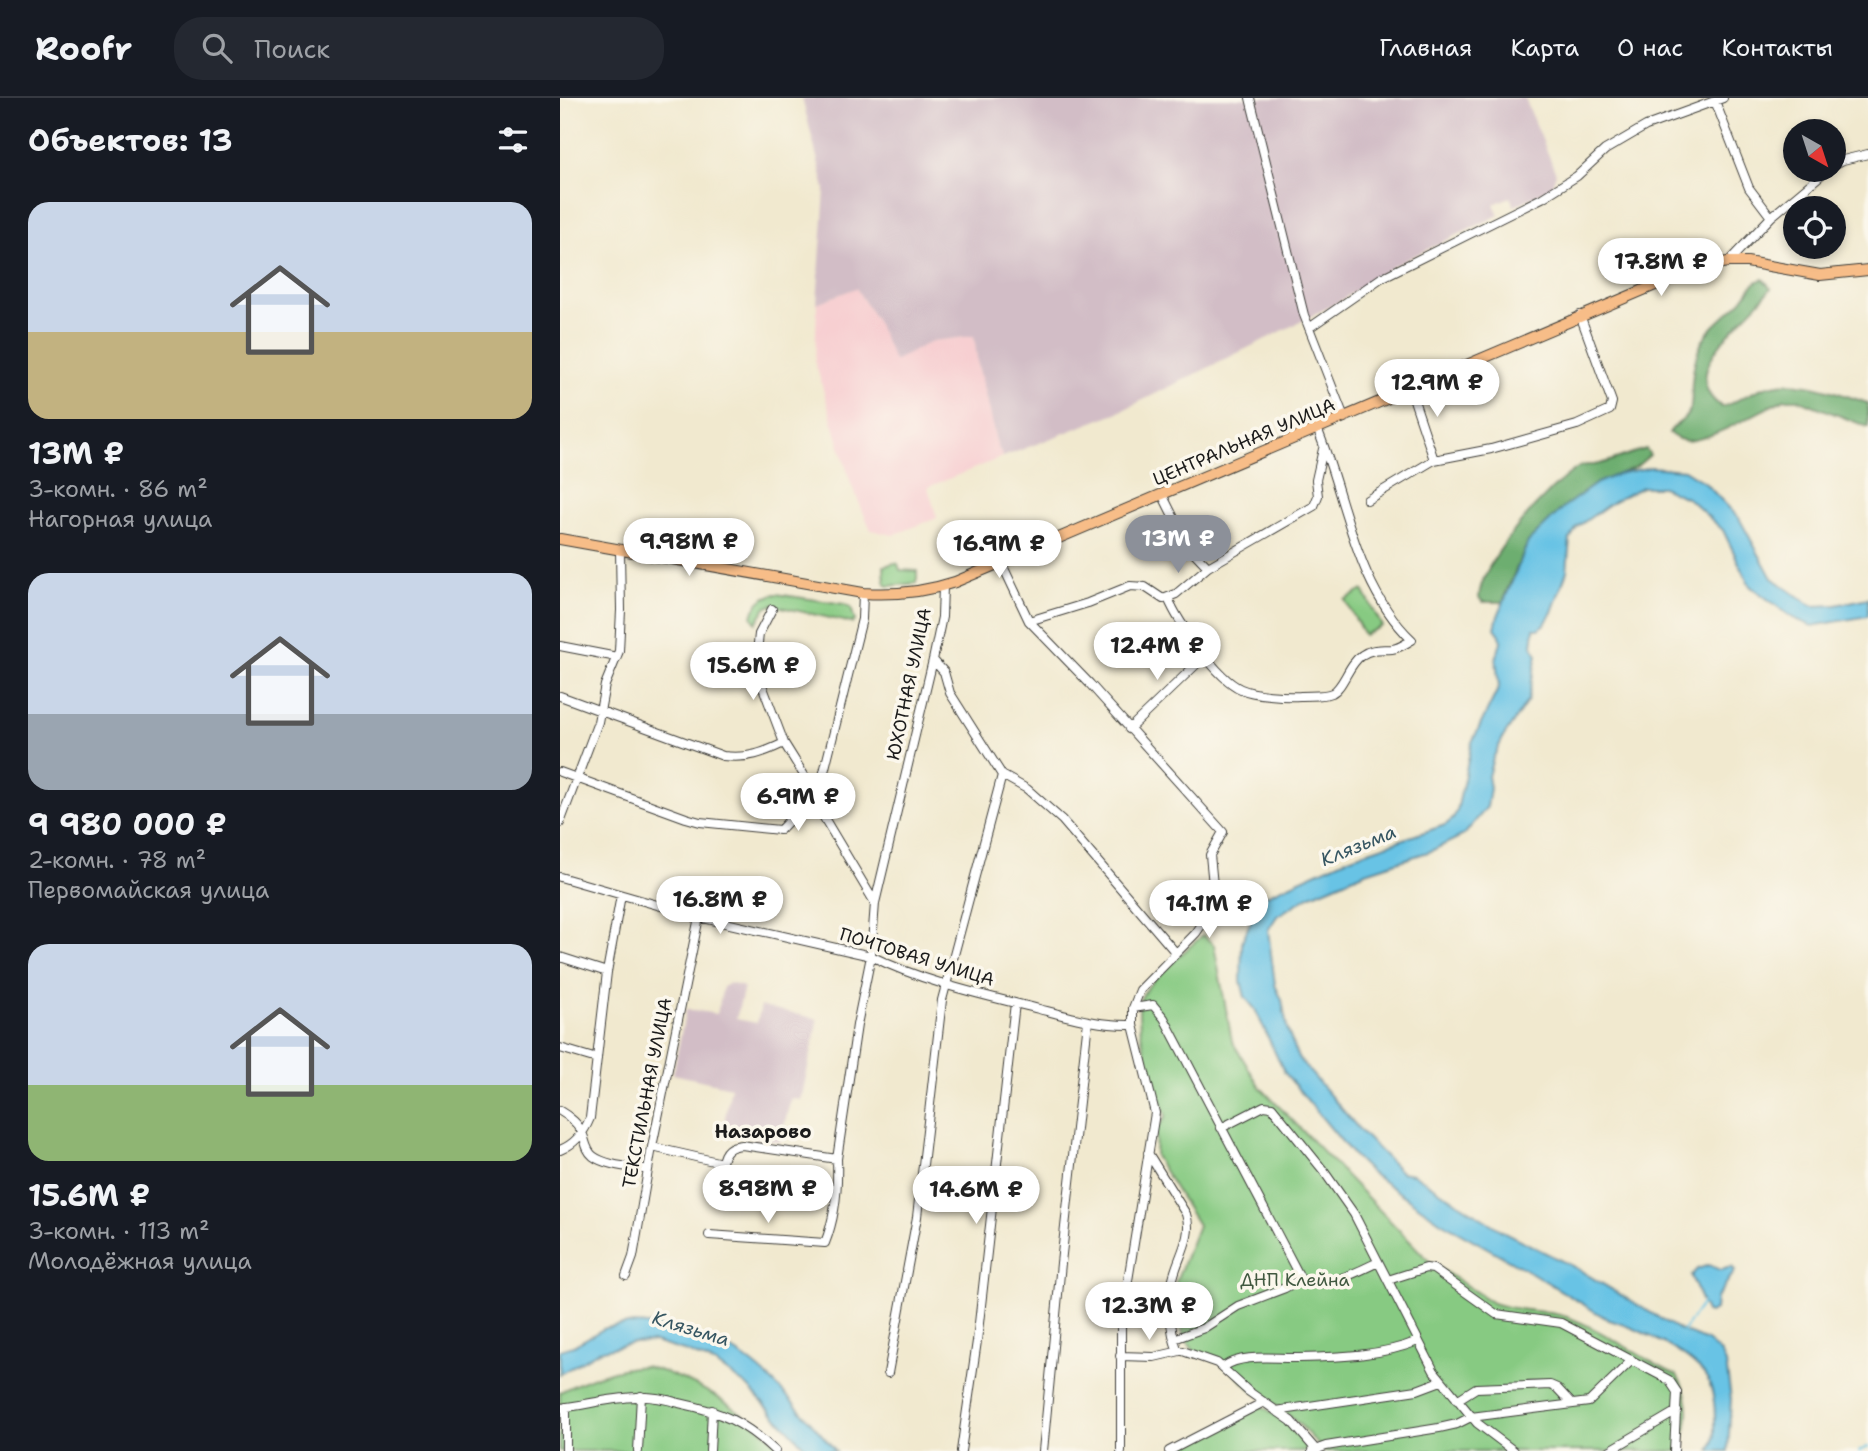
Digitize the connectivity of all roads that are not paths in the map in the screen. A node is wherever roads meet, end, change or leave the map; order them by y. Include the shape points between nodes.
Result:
1 (1250, 98) edge
2 (1719, 100) edge
3 (1868, 154) edge
4 (1846, 159) edge
5 (1813, 182) edge
6 (1771, 217) junction
7 (1728, 262) junction
8 (1868, 270) edge
9 (1580, 315) junction
10 (1309, 328) junction
11 (1410, 388) junction
12 (1344, 416) junction
13 (1317, 428) junction
14 (1323, 443) junction
15 (1434, 460) junction
16 (1162, 494) junction
17 (1367, 500) dead end
18 (560, 539) edge
19 (620, 550) junction
20 (1001, 562) junction
21 (1208, 567) junction
22 (943, 586) junction
23 (863, 593) junction
24 (1168, 598) junction
25 (772, 609) dead end
26 (1029, 621) junction
27 (560, 646) edge
28 (1205, 656) junction
29 (617, 657) junction
30 (933, 660) junction
31 (560, 696) edge
32 (601, 711) junction
33 (1129, 729) junction
34 (784, 743) junction
35 (560, 772) edge
36 (1002, 775) junction
37 (576, 777) junction
38 (813, 795) junction
39 (560, 823) edge
40 (560, 877) edge
41 (621, 895) junction
42 (875, 903) junction
43 (699, 917) junction
44 (1178, 951) junction
45 (871, 956) junction
46 (560, 957) edge
47 (607, 972) junction
48 (946, 984) junction
49 (1015, 1003) junction
50 (1133, 1008) junction
51 (1088, 1021) junction
52 (1133, 1025) junction
53 (560, 1048) edge
54 (597, 1059) junction
55 (560, 1111) edge
56 (1222, 1128) junction
57 (583, 1133) junction
58 (652, 1147) junction
59 (560, 1150) edge
60 (1148, 1153) junction
61 (837, 1159) junction
62 (722, 1163) junction
63 (648, 1170) junction
64 (717, 1194) dead end
65 (709, 1235) dead end
66 (1378, 1262) junction
67 (626, 1276) dead end
68 (1301, 1279) junction
69 (1388, 1280) junction
70 (1174, 1339) junction
71 (1418, 1341) junction
72 (1180, 1351) junction
73 (1120, 1356) junction
74 (1632, 1360) junction
75 (1223, 1367) junction
76 (888, 1373) dead end
77 (1441, 1381) junction
78 (641, 1396) junction
79 (1457, 1400) junction
80 (1264, 1402) junction
81 (1572, 1404) junction
82 (563, 1408) edge
83 (712, 1410) junction
84 (1276, 1411) junction
85 (1677, 1411) junction
86 (1471, 1417) junction
87 (1315, 1450) edge
88 (566, 1451) edge
89 (639, 1451) edge
90 (710, 1451) edge
91 (775, 1451) edge
92 (961, 1451) edge
93 (1043, 1451) edge
94 (1121, 1451) edge
95 (1169, 1451) edge
96 (1514, 1451) edge
97 (1609, 1451) edge
98 (1674, 1451) edge

1 - 10 street
2 - 6 street via 1749,188
2 - 10 street via 1646,126 1605,150 1577,176 1542,198 1381,278
3 - 4 street
5 - 6 street
6 - 7 street
7 - 8 main road, ЦЕНТРАЛЬНАЯ УЛИЦА via 1820,275
7 - 9 main road, ЦЕНТРАЛЬНАЯ УЛИЦА via 1686,272
9 - 11 main road, ЦЕНТРАЛЬНАЯ УЛИЦА
9 - 15 street via 1612,402 1609,410 1570,427
10 - 12 street
11 - 12 main road, ЦЕНТРАЛЬНАЯ УЛИЦА
11 - 15 street
12 - 13 main road, ЦЕНТРАЛЬНАЯ УЛИЦА
13 - 14 street
13 - 16 main road, ЦЕНТРАЛЬНАЯ УЛИЦА
14 - 21 street via 1314,506
14 - 28 street via 1364,569 1397,626 1412,640 1363,654 1336,690 1323,695 1244,690
15 - 17 street
16 - 20 main road, ЦЕНТРАЛЬНАЯ УЛИЦА
16 - 21 street via 1188,546
18 - 19 main road, ЦЕНТРАЛЬНАЯ УЛИЦА
19 - 23 main road, ЦЕНТРАЛЬНАЯ УЛИЦА
19 - 29 street
20 - 22 main road, ЦЕНТРАЛЬНАЯ УЛИЦА
20 - 26 street
21 - 24 street
22 - 23 main road, ЦЕНТРАЛЬНАЯ УЛИЦА
22 - 30 street, ЮХОТНАЯ УЛИЦА
23 - 38 street via 862,619 827,763
24 - 26 street via 1157,597 1145,587 1130,586
24 - 28 street
25 - 34 street via 759,634 757,665
26 - 33 street
27 - 29 street
28 - 33 street
29 - 32 street via 605,685
30 - 36 street
30 - 42 street, ЮХОТНАЯ УЛИЦА
31 - 32 street
32 - 34 street via 723,755 759,755
32 - 37 street
33 - 44 street via 1223,832 1210,855 1211,911
34 - 38 street
35 - 37 street
36 - 44 street via 1027,789 1062,820
36 - 48 street
37 - 38 street via 686,818 776,831
37 - 39 street
38 - 42 street
40 - 41 street, ПОЧТОВАЯ УЛИЦА
41 - 43 street, ПОЧТОВАЯ УЛИЦА
41 - 47 street
42 - 45 street, ЮХОТНАЯ УЛИЦА
43 - 45 street, ПОЧТОВАЯ УЛИЦА
43 - 58 street, ТЕКСТИЛЬНАЯ УЛИЦА
44 - 50 street via 1140,990
45 - 48 street, ПОЧТОВАЯ УЛИЦА
45 - 61 street, ЮХОТНАЯ УЛИЦА
46 - 47 street
47 - 54 street
48 - 49 street, ПОЧТОВАЯ УЛИЦА
48 - 76 street via 916,1217
49 - 51 street, ПОЧТОВАЯ УЛИЦА
49 - 92 street
50 - 52 street
50 - 56 street via 1146,1004 1158,1009
51 - 52 street, ПОЧТОВАЯ УЛИЦА
51 - 93 street
52 - 60 street via 1155,1105
53 - 54 street
54 - 57 street via 590,1118
55 - 57 street
56 - 66 street via 1264,1106 1272,1107 1354,1214
56 - 68 street
57 - 59 street
57 - 63 street via 593,1156
58 - 62 street
58 - 63 street, ТЕКСТИЛЬНАЯ УЛИЦА
60 - 70 street via 1189,1222 1172,1281
60 - 73 street via 1123,1306
61 - 62 street via 742,1145 726,1151
61 - 65 street, ЮХОТНАЯ УЛИЦА via 825,1243
62 - 64 street
63 - 67 street, ТЕКСТИЛЬНАЯ УЛИЦА
66 - 68 street via 1314,1285
66 - 69 street
68 - 70 street
69 - 71 street
69 - 74 street via 1433,1269 1496,1314 1561,1323
70 - 72 street
71 - 75 street via 1401,1348 1250,1359
71 - 77 street
72 - 73 street via 1154,1357
72 - 75 street
73 - 94 street
74 - 81 street via 1594,1399
74 - 85 street via 1674,1385
75 - 80 street
77 - 79 street
77 - 84 street via 1417,1390
78 - 82 street
78 - 83 street
78 - 89 street
79 - 81 street via 1476,1388 1549,1385
79 - 86 street
80 - 84 street
80 - 95 street
81 - 86 street
82 - 88 street
83 - 90 street
83 - 91 street via 747,1427
84 - 87 street via 1291,1421
85 - 97 street
85 - 98 street
86 - 87 street via 1439,1428
86 - 96 street

